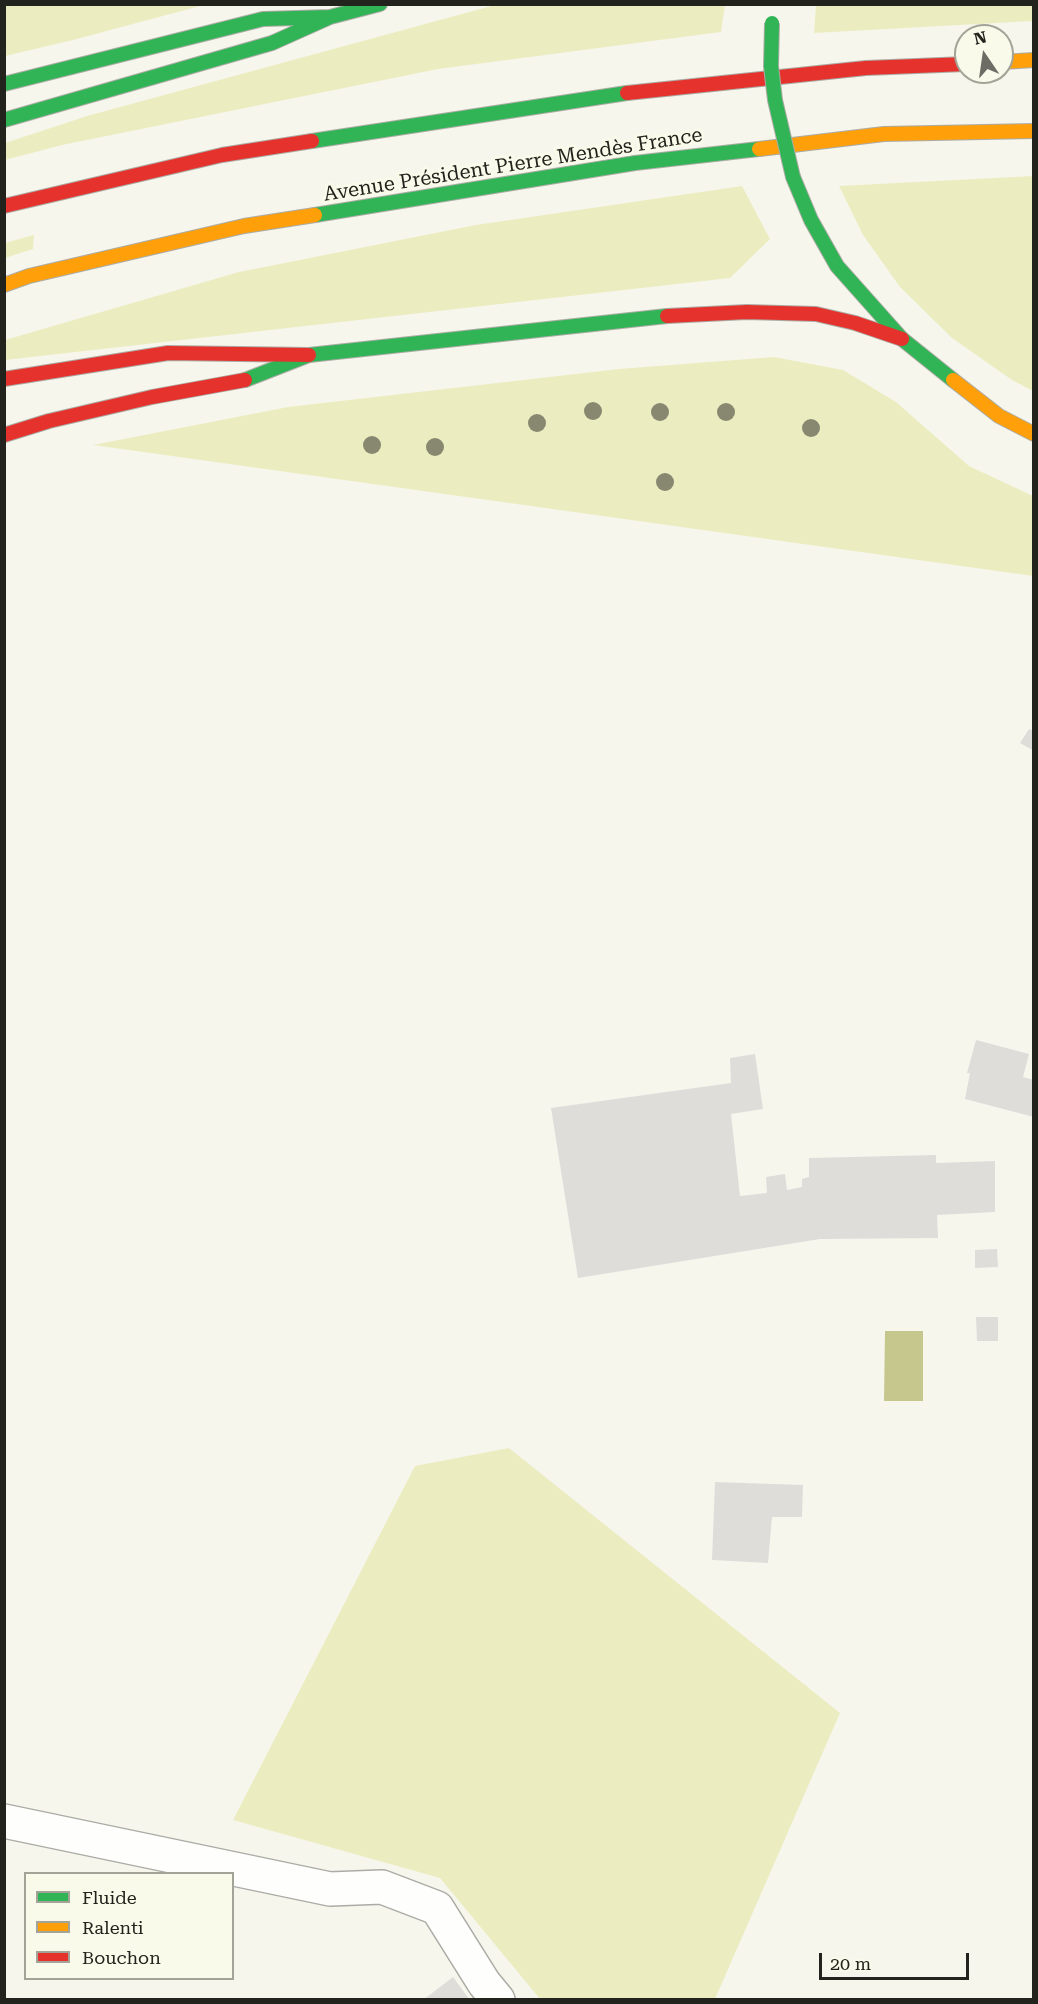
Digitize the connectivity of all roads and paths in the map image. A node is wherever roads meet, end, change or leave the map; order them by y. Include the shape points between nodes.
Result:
1 (380, 4) edge
2 (330, 17) junction
3 (772, 19) dead end
4 (1034, 60) edge
5 (1014, 61) edge
6 (954, 64) edge
7 (4, 84) edge
8 (4, 120) edge
9 (1034, 131) edge
10 (4, 206) edge
11 (4, 285) edge
12 (902, 339) junction
13 (309, 355) junction
14 (4, 379) edge
15 (1034, 434) edge
16 (4, 435) edge
17 (4, 1821) edge
18 (498, 2000) edge

1 - 2 main road
2 - 7 main road via 263,19
2 - 8 main road via 272,43
3 - 12 main road, bridge via 775,100 793,177 837,266
4 - 5 main road
6 - 10 main road via 866,68 643,91 222,155
9 - 11 main road, Avenue Président Pierre Mendès France via 884,134 635,163 244,226
12 - 13 main road via 816,314 747,312 664,316
12 - 15 main road via 999,416
13 - 14 main road via 168,353
13 - 16 main road via 251,379 152,397
17 - 18 street via 330,1890 382,1887 437,1908

